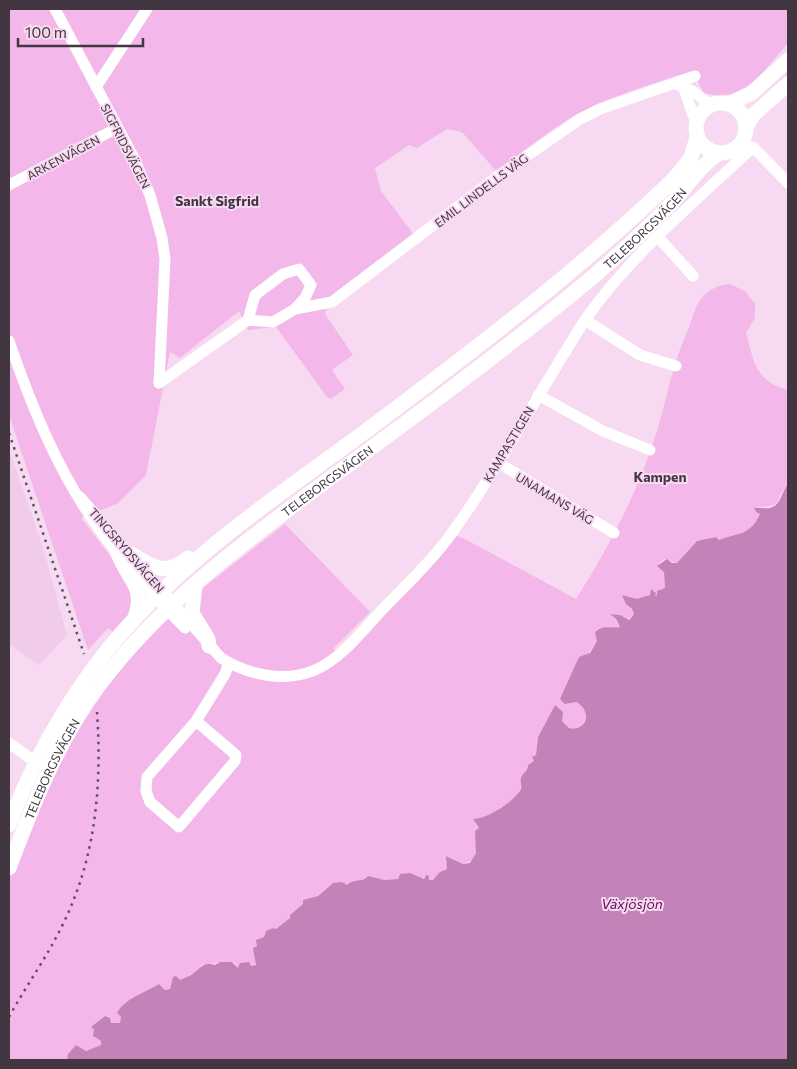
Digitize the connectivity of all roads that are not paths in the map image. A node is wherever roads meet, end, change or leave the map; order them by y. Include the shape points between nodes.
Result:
1 (55, 9) edge
2 (147, 9) edge
3 (788, 60) edge
4 (695, 76) dead end
5 (788, 84) edge
6 (680, 86) junction
7 (96, 87) junction
8 (711, 104) junction
9 (729, 104) junction
10 (117, 128) junction
11 (746, 128) junction
12 (696, 130) junction
13 (719, 153) junction
14 (788, 183) edge
15 (9, 185) edge
16 (658, 237) junction
17 (693, 276) dead end
18 (295, 309) junction
19 (248, 320) junction
20 (585, 320) junction
21 (9, 341) edge
22 (676, 366) dead end
23 (538, 395) junction
24 (650, 450) dead end
25 (497, 462) junction
26 (614, 533) dead end
27 (216, 544) junction
28 (125, 554) junction
29 (195, 584) junction
30 (159, 594) junction
31 (170, 607) junction
32 (134, 619) junction
33 (213, 650) junction
34 (229, 663) junction
35 (196, 721) junction
36 (9, 743) edge
37 (36, 762) junction
38 (49, 772) junction
39 (9, 825) edge
40 (9, 868) edge

1 - 7 street, SIGFRIDSVÄGEN
2 - 7 street
3 - 9 main road via 752,93
4 - 6 street, EMIL LINDELLS VÄG
5 - 11 main road via 753,115
6 - 8 street via 694,91
6 - 12 street
6 - 18 street, EMIL LINDELLS VÄG via 600,109 580,119 498,176 332,302
7 - 10 street, SIGFRIDSVÄGEN
8 - 9 main road
8 - 12 main road via 701,111
9 - 11 main road via 743,116
10 - 15 street, ARKENVÄGEN
10 - 19 street, SIGFRIDSVÄGEN via 150,195 162,238 165,259 159,382
11 - 13 main road via 740,144
12 - 13 main road via 706,148
12 - 27 main road, TELEBORGSVÄGEN via 691,158 674,179 548,291
13 - 29 main road, TELEBORGSVÄGEN via 706,161 672,203 645,229 559,305
14 - 16 street, KAMPASTIGEN via 753,147
16 - 17 street
16 - 20 street, KAMPASTIGEN via 603,294
18 - 19 street, EMIL LINDELLS VÄG via 273,322
18 - 19 street, EMIL LINDELLS VÄG via 311,285 299,269 283,274 255,296
20 - 22 street via 640,355
20 - 23 street, KAMPASTIGEN
21 - 28 street, TINGSRYDSVÄGEN via 44,431 95,523
23 - 24 street via 603,431
23 - 25 street, KAMPASTIGEN
25 - 26 street, UNAMANS VÄG
25 - 34 street, KAMPASTIGEN via 448,539 338,656 313,671 281,676 258,674
27 - 28 main road via 171,569 156,568
27 - 30 main road, TELEBORGSVÄGEN
28 - 30 street, TINGSRYDSVÄGEN
28 - 32 main road via 139,592
29 - 31 main road, TELEBORGSVÄGEN
29 - 33 main road via 192,613
30 - 31 street, TINGSRYDSVÄGEN
30 - 32 main road, TELEBORGSVÄGEN
31 - 33 street, KAMPASTIGEN via 197,641
31 - 38 main road, TELEBORGSVÄGEN via 99,685
32 - 37 main road, TELEBORGSVÄGEN via 83,686
33 - 34 street, KAMPASTIGEN
34 - 35 street
35 - 35 street via 147,777 146,790 150,802 179,827 235,761 236,755
36 - 37 street
37 - 38 street
37 - 39 main road, TELEBORGSVÄGEN
38 - 40 main road, TELEBORGSVÄGEN

